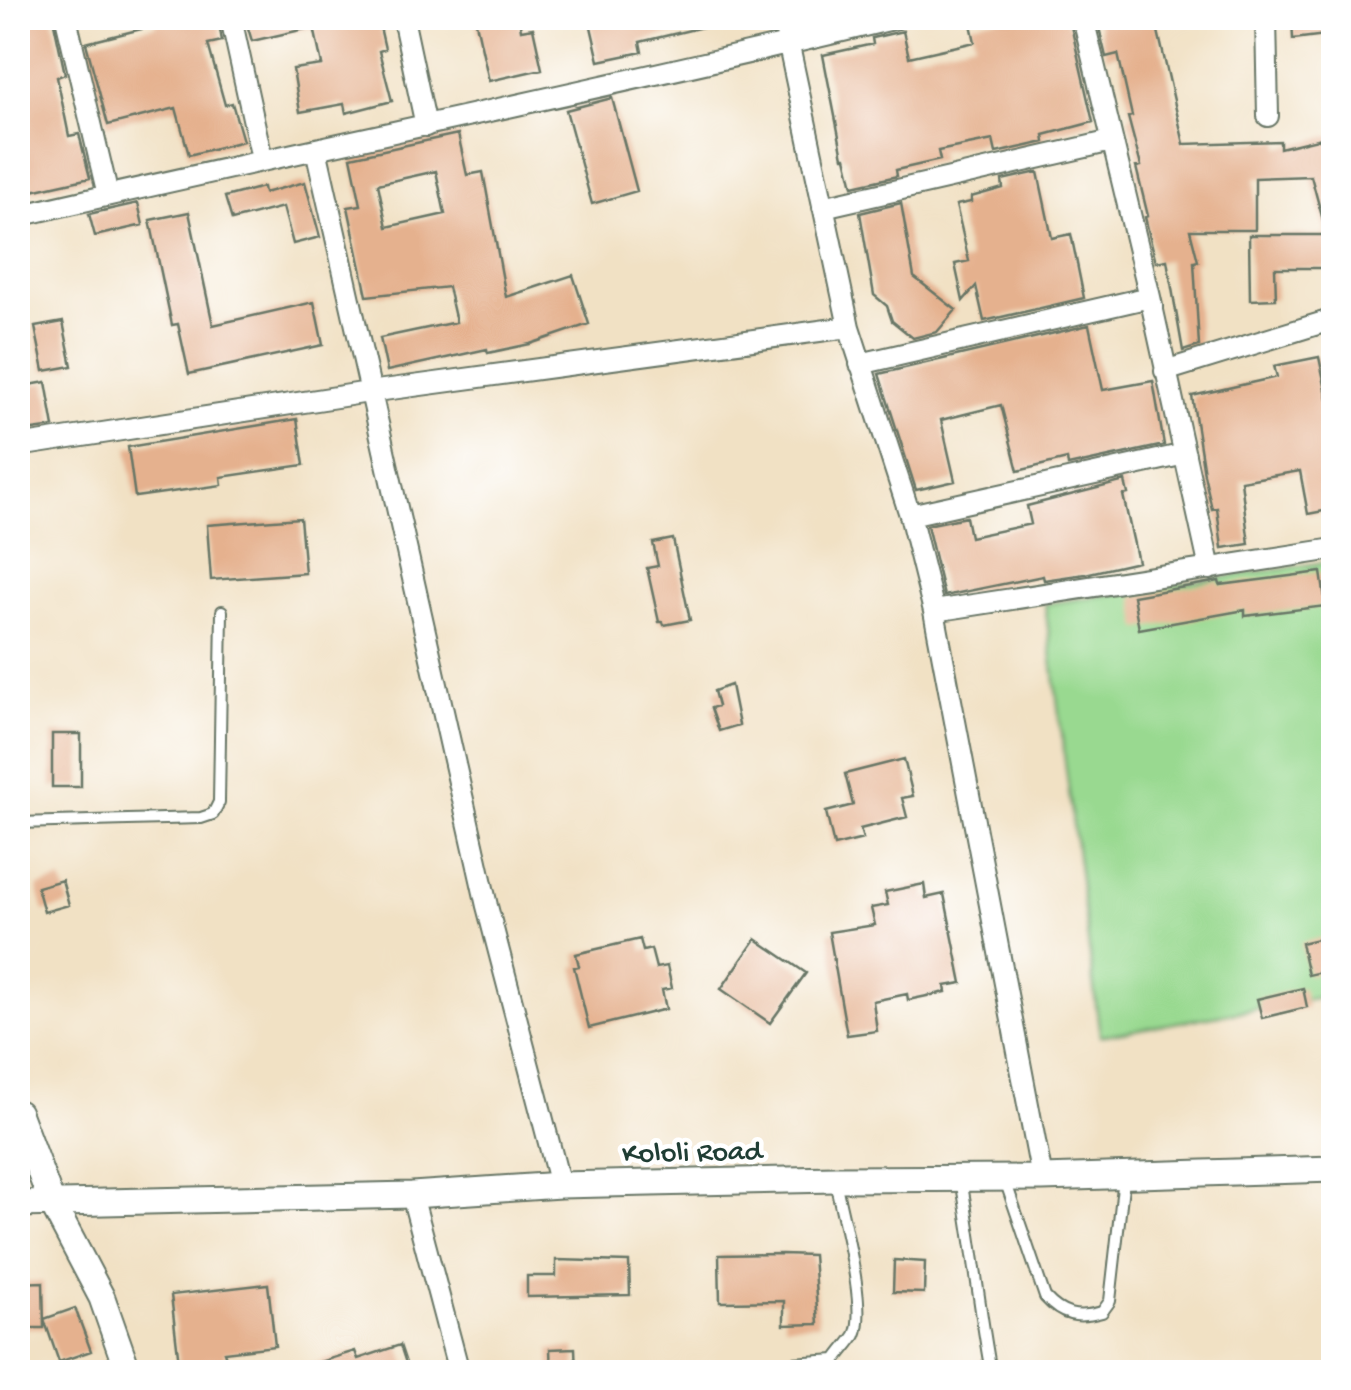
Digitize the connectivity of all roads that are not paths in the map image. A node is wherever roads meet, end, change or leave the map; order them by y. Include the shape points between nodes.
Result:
1 (66, 18) edge
2 (231, 18) edge
3 (402, 18) edge
4 (783, 18) edge
5 (897, 18) edge
6 (1083, 18) edge
7 (1266, 18) edge
8 (788, 44) junction
9 (1268, 116) dead end
10 (426, 126) junction
11 (1112, 141) junction
12 (316, 149) junction
13 (262, 158) junction
14 (108, 194) junction
15 (822, 207) junction
16 (18, 216) edge
17 (1150, 297) junction
18 (1334, 318) edge
19 (849, 327) junction
20 (860, 364) junction
21 (1165, 371) junction
22 (370, 392) junction
23 (18, 446) edge
24 (1184, 454) junction
25 (910, 515) junction
26 (1334, 548) edge
27 (1210, 569) junction
28 (934, 610) junction
29 (222, 611) dead end
30 (18, 823) edge
31 (18, 1113) edge
32 (1334, 1169) edge
33 (1124, 1176) junction
34 (1004, 1178) junction
35 (1042, 1178) junction
36 (835, 1179) junction
37 (960, 1179) junction
38 (560, 1185) junction
39 (412, 1195) junction
40 (51, 1202) junction
41 (18, 1204) edge
42 (128, 1372) edge
43 (460, 1372) edge
44 (659, 1372) edge
45 (991, 1372) edge

1 - 14 street
2 - 13 street
3 - 10 street
4 - 8 street
5 - 8 street
6 - 11 street
7 - 9 street
8 - 10 street
8 - 15 street
10 - 12 street
11 - 15 street
11 - 17 street
12 - 13 street
12 - 22 street
13 - 14 street
14 - 16 street
15 - 19 street
17 - 20 street
17 - 21 street
18 - 21 street
19 - 20 street
19 - 22 street
20 - 25 street
21 - 24 street
22 - 23 street
22 - 38 street via 486,906
24 - 25 street
24 - 27 street
25 - 28 street
26 - 27 street
27 - 28 street
28 - 35 street
29 - 30 lane via 213,814
31 - 40 street
32 - 33 street, Kololi Road
33 - 34 lane via 1110,1301 1102,1312 1077,1316 1058,1312 1044,1297
33 - 35 street, Kololi Road
34 - 35 street, Kololi Road
34 - 37 street, Kololi Road
36 - 37 street, Kololi Road
36 - 38 street, Kololi Road
36 - 44 lane via 858,1316 855,1334 836,1360
37 - 45 lane
38 - 39 street, Kololi Road
39 - 40 street, Kololi Road
39 - 43 street
40 - 41 street, Kololi Road
40 - 42 street via 102,1298

